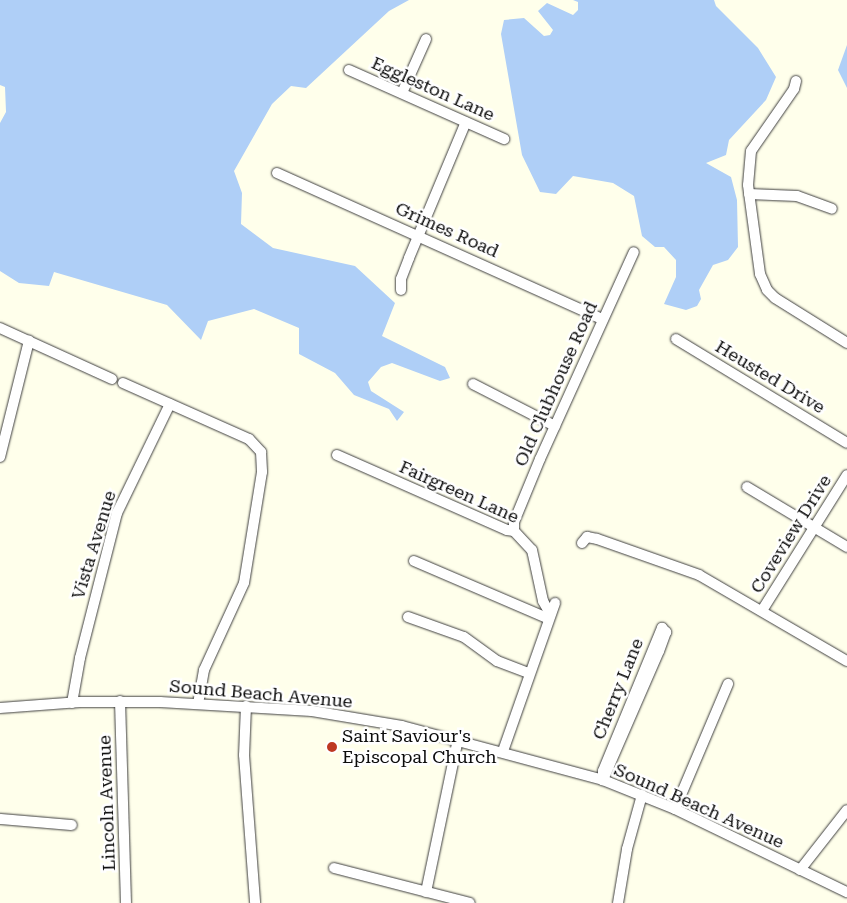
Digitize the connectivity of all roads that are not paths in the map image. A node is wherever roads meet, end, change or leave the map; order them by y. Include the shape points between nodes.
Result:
1 (426, 39) dead end
2 (349, 70) dead end
3 (796, 81) dead end
4 (402, 93) junction
5 (466, 122) junction
6 (504, 139) dead end
7 (277, 173) dead end
8 (749, 194) junction
9 (832, 209) dead end
10 (418, 236) junction
11 (634, 252) dead end
12 (401, 290) dead end
13 (602, 319) junction
14 (0, 328) edge
15 (676, 339) dead end
16 (28, 341) junction
17 (847, 343) edge
18 (112, 379) dead end
19 (123, 384) dead end
20 (473, 384) dead end
21 (170, 404) junction
22 (555, 426) junction
23 (847, 443) edge
24 (337, 455) dead end
25 (0, 457) edge
26 (847, 475) edge
27 (747, 487) dead end
28 (816, 527) junction
29 (514, 531) junction
30 (584, 540) dead end
31 (847, 547) edge
32 (414, 562) dead end
33 (763, 609) junction
34 (550, 611) junction
35 (408, 617) dead end
36 (847, 661) edge
37 (529, 673) junction
38 (728, 684) dead end
39 (120, 701) junction
40 (72, 703) junction
41 (198, 703) junction
42 (246, 706) junction
43 (0, 708) edge
44 (458, 739) junction
45 (503, 751) junction
46 (603, 780) junction
47 (642, 795) junction
48 (675, 809) junction
49 (847, 810) edge
50 (0, 819) edge
51 (72, 825) dead end
52 (334, 868) dead end
53 (800, 870) junction
54 (426, 892) junction
55 (847, 892) edge
56 (126, 903) edge
57 (255, 903) edge
58 (470, 903) edge
59 (618, 903) edge

1 - 4 street
2 - 4 street, Eggleston Lane
3 - 8 street via 794,89 753,144 748,164
4 - 5 street, Eggleston Lane
5 - 6 street, Eggleston Lane
5 - 10 street
7 - 10 street, Grimes Road
8 - 9 street via 797,196
8 - 17 street via 760,274 767,290
10 - 12 street via 401,279
10 - 13 street, Grimes Road
11 - 13 street, Old Clubhouse Road
13 - 22 street, Old Clubhouse Road
14 - 16 street
15 - 23 street, Heusted Drive
16 - 18 street
16 - 25 street
19 - 21 street
20 - 22 street
21 - 40 street, Vista Avenue via 117,513 80,658
21 - 41 street via 256,443 263,461 244,583 204,670
22 - 29 street, Old Clubhouse Road via 514,522
24 - 29 street, Fairgreen Lane
26 - 28 street, Coveview Drive
27 - 28 street
28 - 31 street
28 - 33 street, Coveview Drive
29 - 34 street, Fairgreen Lane via 532,550 542,601
30 - 33 street via 699,574
32 - 34 street
33 - 36 street
34 - 37 street
35 - 37 street via 464,637 497,661
37 - 45 street
38 - 48 street
39 - 40 street, Sound Beach Avenue
39 - 41 street, Sound Beach Avenue
39 - 56 street, Lincoln Avenue
40 - 43 street, Sound Beach Avenue
41 - 42 street, Sound Beach Avenue
42 - 44 street, Sound Beach Avenue via 318,712
42 - 57 street via 244,755
44 - 45 street, Sound Beach Avenue
44 - 54 street
45 - 46 street, Sound Beach Avenue
46 - 46 street, Cherry Lane via 659,651 666,632 664,628 658,632 603,771
46 - 47 street, Sound Beach Avenue
47 - 48 street, Sound Beach Avenue
47 - 59 street via 627,849
48 - 53 street, Sound Beach Avenue
49 - 53 street
50 - 51 street
52 - 54 street
53 - 55 street, Sound Beach Avenue
54 - 58 street

